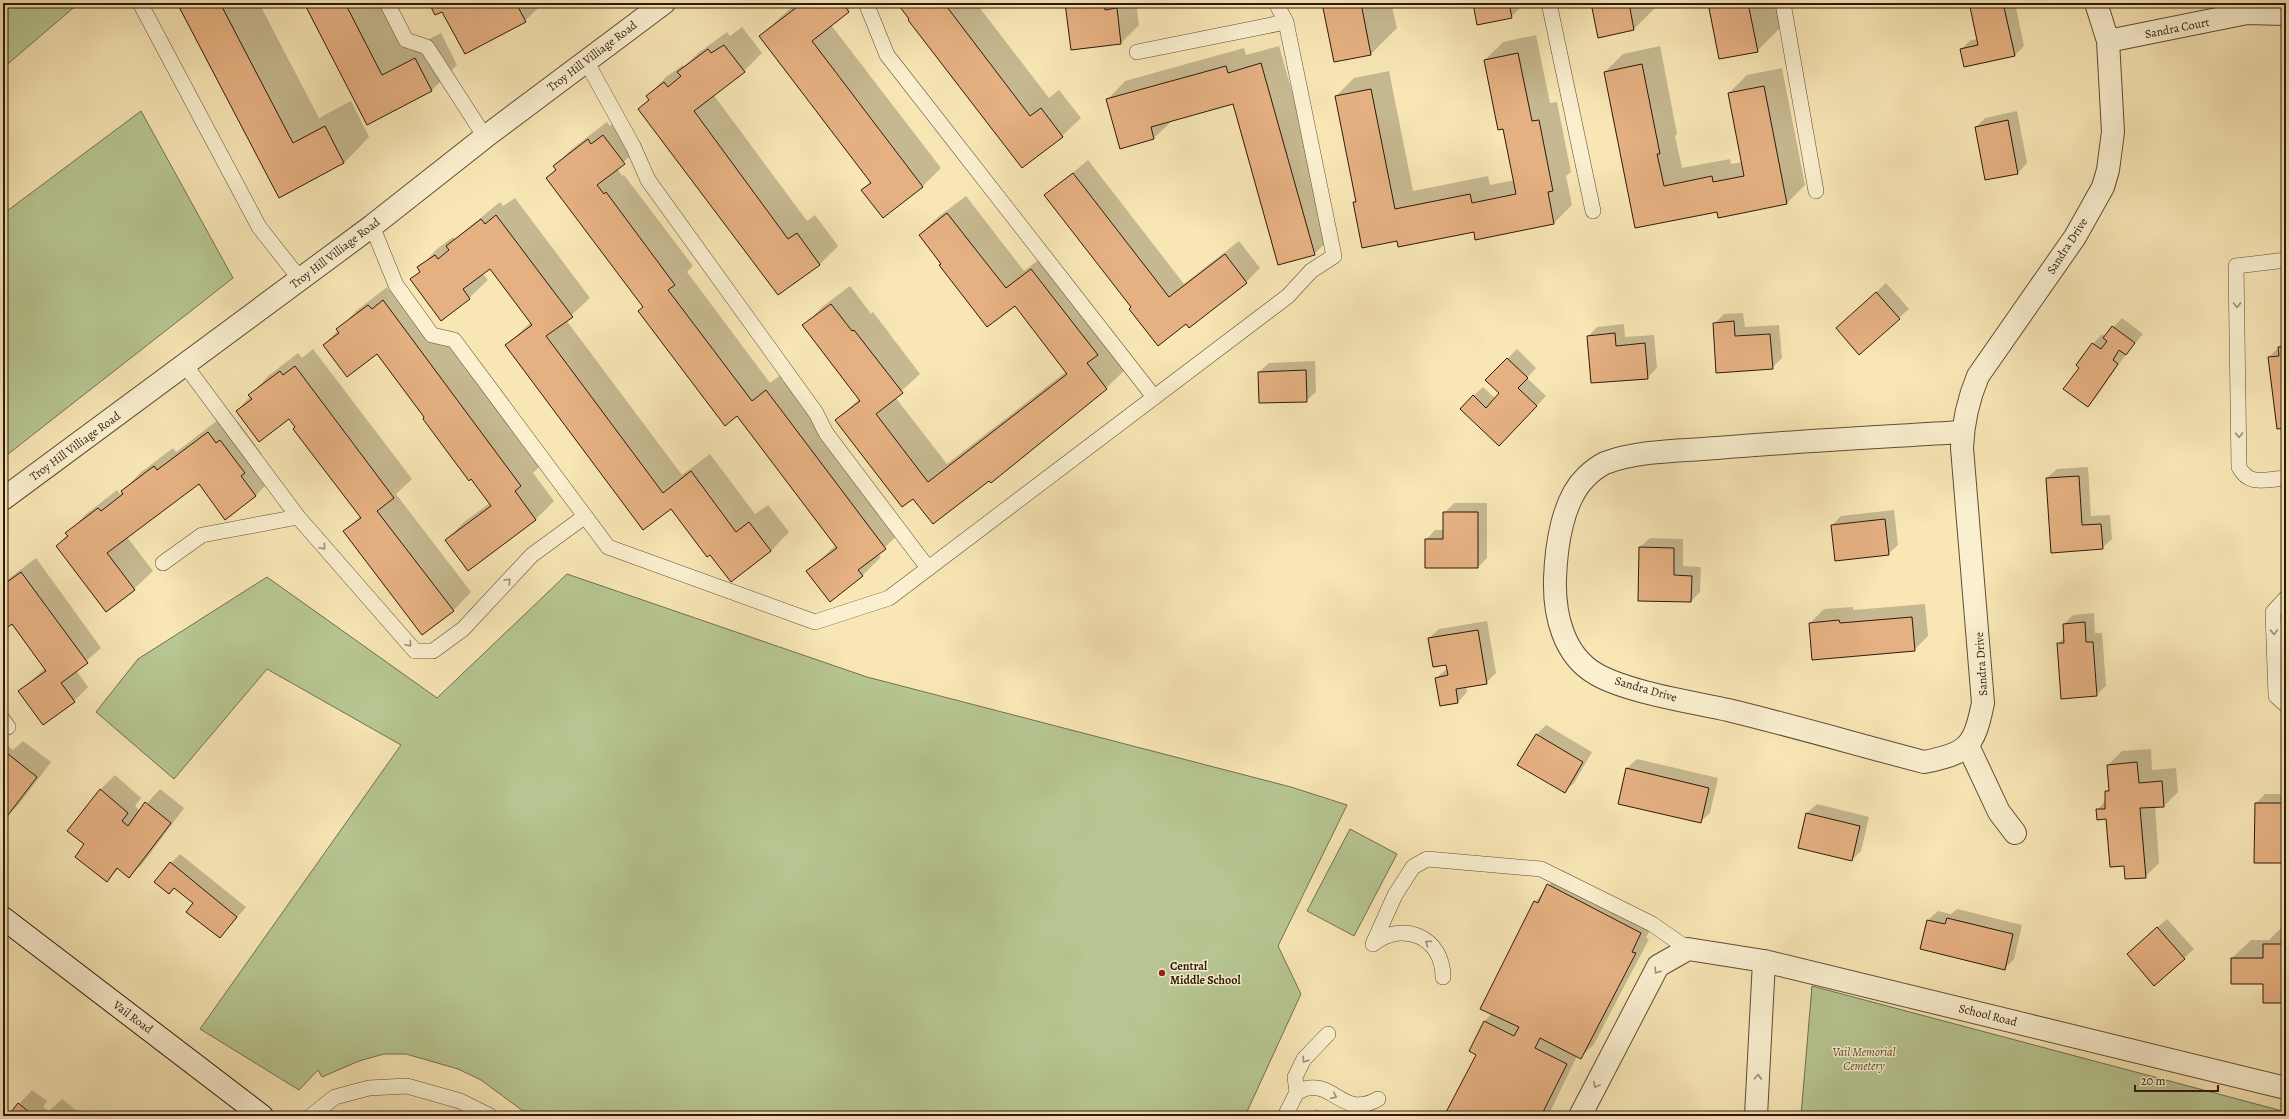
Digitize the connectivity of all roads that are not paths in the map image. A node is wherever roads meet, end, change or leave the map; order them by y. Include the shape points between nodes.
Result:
1 (140, 3) edge
2 (387, 3) edge
3 (866, 3) edge
4 (1276, 3) edge
5 (1549, 3) edge
6 (1783, 3) edge
7 (2096, 3) edge
8 (652, 7) edge
9 (2286, 14) edge
10 (1286, 22) junction
11 (2108, 41) junction
12 (1137, 52) dead end
13 (586, 61) junction
14 (485, 137) junction
15 (1816, 190) dead end
16 (1593, 211) dead end
17 (372, 226) junction
18 (2286, 260) edge
19 (300, 279) junction
20 (185, 365) junction
21 (1154, 397) junction
22 (1962, 432) junction
23 (2286, 478) edge
24 (3, 499) edge
25 (298, 517) junction
26 (584, 517) junction
27 (163, 564) dead end
28 (928, 568) junction
29 (2286, 598) edge
30 (2286, 706) edge
31 (1968, 746) junction
32 (2016, 833) dead end
33 (4, 922) edge
34 (1688, 949) junction
35 (1764, 961) junction
36 (1443, 977) dead end
37 (1328, 1034) dead end
38 (2286, 1088) edge
39 (1297, 1092) junction
40 (1378, 1099) dead end
41 (262, 1116) edge
42 (311, 1116) edge
43 (490, 1116) edge
44 (1285, 1116) edge
45 (1580, 1116) edge
46 (1756, 1116) edge

1 - 19 lane via 259,227
2 - 14 lane via 406,40 427,47
3 - 21 lane via 887,55
4 - 10 lane
5 - 16 lane
6 - 15 lane
7 - 11 street
8 - 13 street, Troy Hill Villiage Road
9 - 11 street, Sandra Court via 2247,13
10 - 12 lane
10 - 21 lane via 1334,256 1310,271 1288,296
11 - 22 street, Sandra Drive via 2113,132 2103,187 2075,237 1978,376 1971,393
13 - 14 street, Troy Hill Villiage Road
13 - 28 lane via 633,146 648,180 816,413 826,433
14 - 17 street, Troy Hill Villiage Road
17 - 19 street, Troy Hill Villiage Road
17 - 26 lane via 396,285 432,335 454,340
18 -> 23 lane via 2236,266 2240,467 2244,476 2250,479
19 - 20 street, Troy Hill Villiage Road
20 - 24 street, Troy Hill Villiage Road
20 - 25 lane
21 - 28 lane
22 - 31 street, Sandra Drive via 1983,703 1978,729
22 - 31 street, Sandra Drive via 1636,455 1603,464 1585,478 1567,510 1559,533 1554,593 1561,630 1569,647 1581,662 1596,674 1632,688 1744,714 1924,762 1952,756
25 -> 26 lane via 415,651 433,651 463,629 532,555
25 - 27 lane via 202,534
26 - 28 lane via 608,547 815,622 890,598
29 -> 30 lane via 2273,612 2276,696
31 - 32 street via 1999,812
33 - 41 street, Vail Road
34 - 35 street, School Road
36 -> 34 lane via 1443,962 1436,949 1426,941 1394,933 1383,936 1373,944 1395,895 1413,867 1428,860 1541,869 1652,924
34 -> 45 street via 1658,966
35 - 38 street, School Road
46 -> 35 street
37 -> 39 lane via 1304,1059 1295,1078
39 -> 40 lane via 1309,1088 1321,1090 1355,1106
39 - 44 lane
42 - 43 lane via 335,1097 369,1088 407,1086 460,1101

